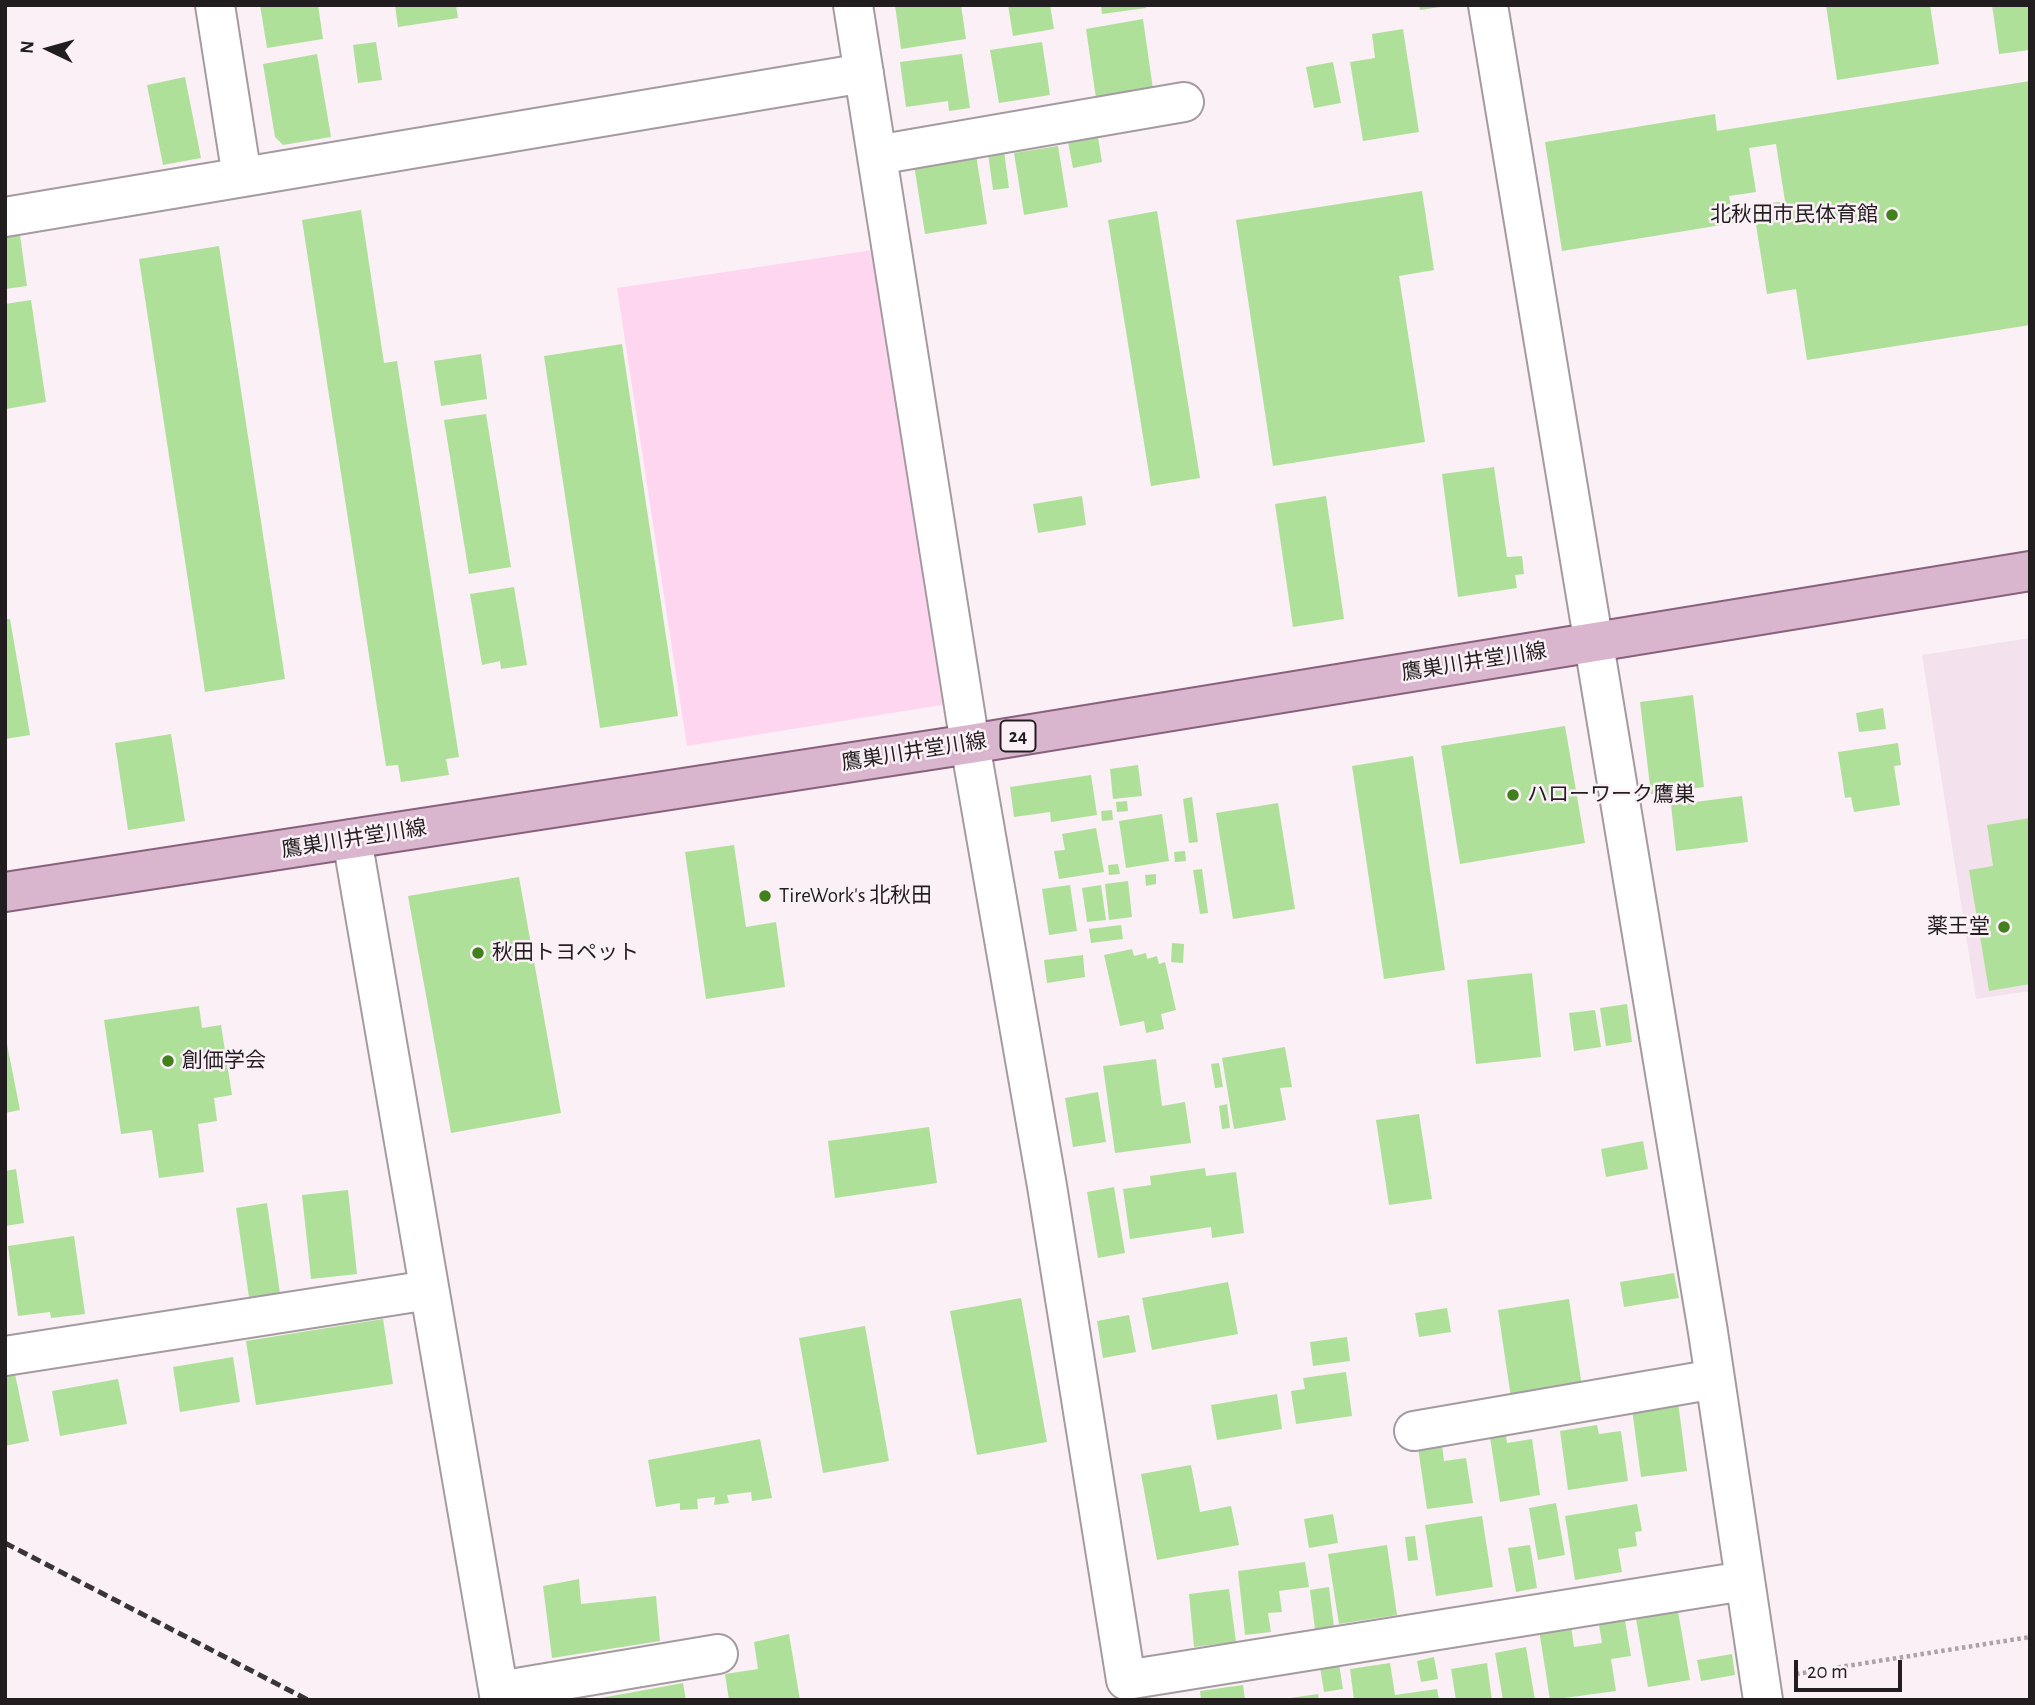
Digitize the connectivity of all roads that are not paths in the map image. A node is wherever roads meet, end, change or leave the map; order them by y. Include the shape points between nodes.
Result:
1 (215, 5) edge
2 (853, 5) edge
3 (1488, 5) edge
4 (864, 74) junction
5 (1184, 102) dead end
6 (877, 155) junction
7 (242, 177) junction
8 (5, 217) edge
9 (2030, 571) edge
10 (1594, 643) junction
11 (970, 744) junction
12 (352, 839) junction
13 (5, 892) edge
14 (429, 1290) junction
15 (5, 1356) edge
16 (1715, 1379) junction
17 (1414, 1431) dead end
18 (1744, 1581) junction
19 (718, 1654) dead end
20 (1761, 1690) edge
21 (500, 1695) edge

1 - 7 street
2 - 4 street
3 - 10 street
4 - 6 street
4 - 7 street
5 - 6 street
6 - 11 street
7 - 8 street
9 - 10 main road, 鷹巣川井堂川線 / 24
10 - 11 main road, 鷹巣川井堂川線 / 24
10 - 16 street
11 - 12 main road, 鷹巣川井堂川線 / 24
11 - 18 street via 1126,1680
12 - 13 main road, 鷹巣川井堂川線 / 24
12 - 14 street
14 - 15 street
14 - 21 street
16 - 17 street
16 - 18 street
18 - 20 street
19 - 21 street

